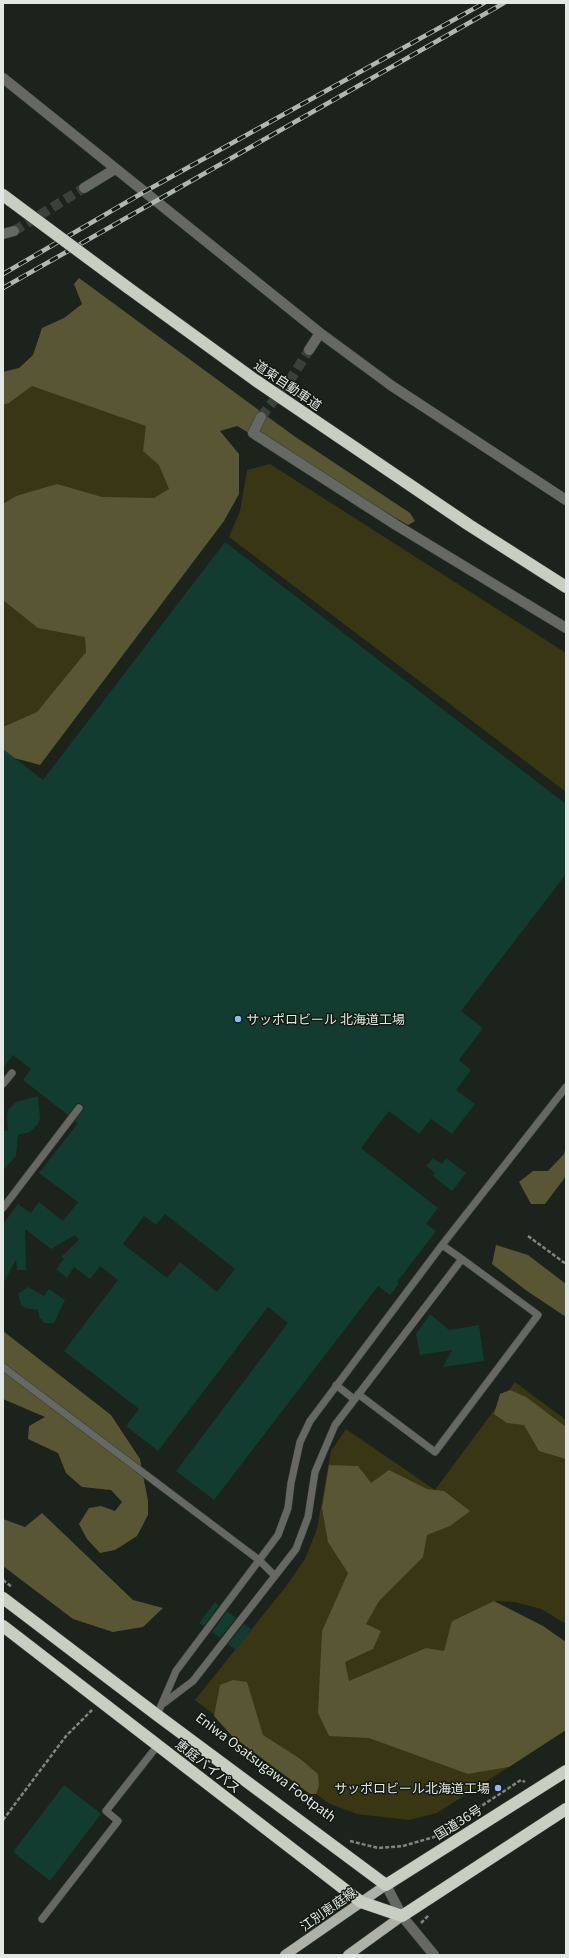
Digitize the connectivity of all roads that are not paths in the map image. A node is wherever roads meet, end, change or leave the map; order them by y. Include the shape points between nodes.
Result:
1 (3, 78) edge
2 (115, 168) junction
3 (84, 188) tunnel mouth
4 (7, 198) edge
5 (14, 231) tunnel mouth
6 (3, 234) edge
7 (320, 333) junction
8 (308, 350) tunnel mouth
9 (261, 417) tunnel mouth
10 (566, 500) edge
11 (566, 587) edge
12 (566, 628) edge
13 (12, 1073) dead end
14 (3, 1084) edge
15 (566, 1087) edge
16 (79, 1108) dead end
17 (3, 1208) edge
18 (442, 1245) junction
19 (462, 1260) junction
20 (3, 1367) edge
21 (336, 1385) junction
22 (356, 1397) junction
23 (259, 1560) junction
24 (275, 1576) junction
25 (3, 1598) edge
26 (3, 1626) edge
27 (163, 1703) junction
28 (157, 1715) junction
29 (158, 1745) junction
30 (566, 1771) edge
31 (566, 1809) edge
32 (386, 1885) junction
33 (361, 1902) junction
34 (402, 1916) junction
35 (42, 1919) dead end
36 (285, 1955) edge
37 (348, 1955) edge
38 (434, 1955) edge

1 - 2 street
2 - 3 street
2 - 7 street
4 - 11 highway, 道東自動車道, bridge via 255,380 469,526
5 - 6 street
7 - 8 street
7 - 10 street via 392,386
9 - 12 street via 253,433 396,525
13 - 14 lane
15 - 18 lane
16 - 17 lane
18 - 19 lane
18 - 21 lane
19 - 22 lane
19 - 22 lane via 538,1314 435,1452
20 - 23 lane
21 - 22 lane
21 - 23 lane via 310,1421 300,1442 288,1508 278,1535
22 - 24 lane via 335,1425 315,1472 308,1517 296,1549
23 - 24 lane
23 - 27 lane via 176,1671
24 - 27 lane via 193,1681
25 - 28 highway, 恵庭バイパス
26 - 29 highway, 恵庭バイパス
27 - 28 lane
28 - 32 highway, 恵庭バイパス
29 - 33 highway, 恵庭バイパス
29 - 35 lane via 106,1811 118,1821
30 - 32 highway, 国道36号
31 - 34 highway
32 - 33 main road, 江別恵庭線
32 - 34 street
33 - 34 highway, 恵庭バイパス
33 - 36 main road, 江別恵庭線
34 - 37 main road
34 - 38 street

